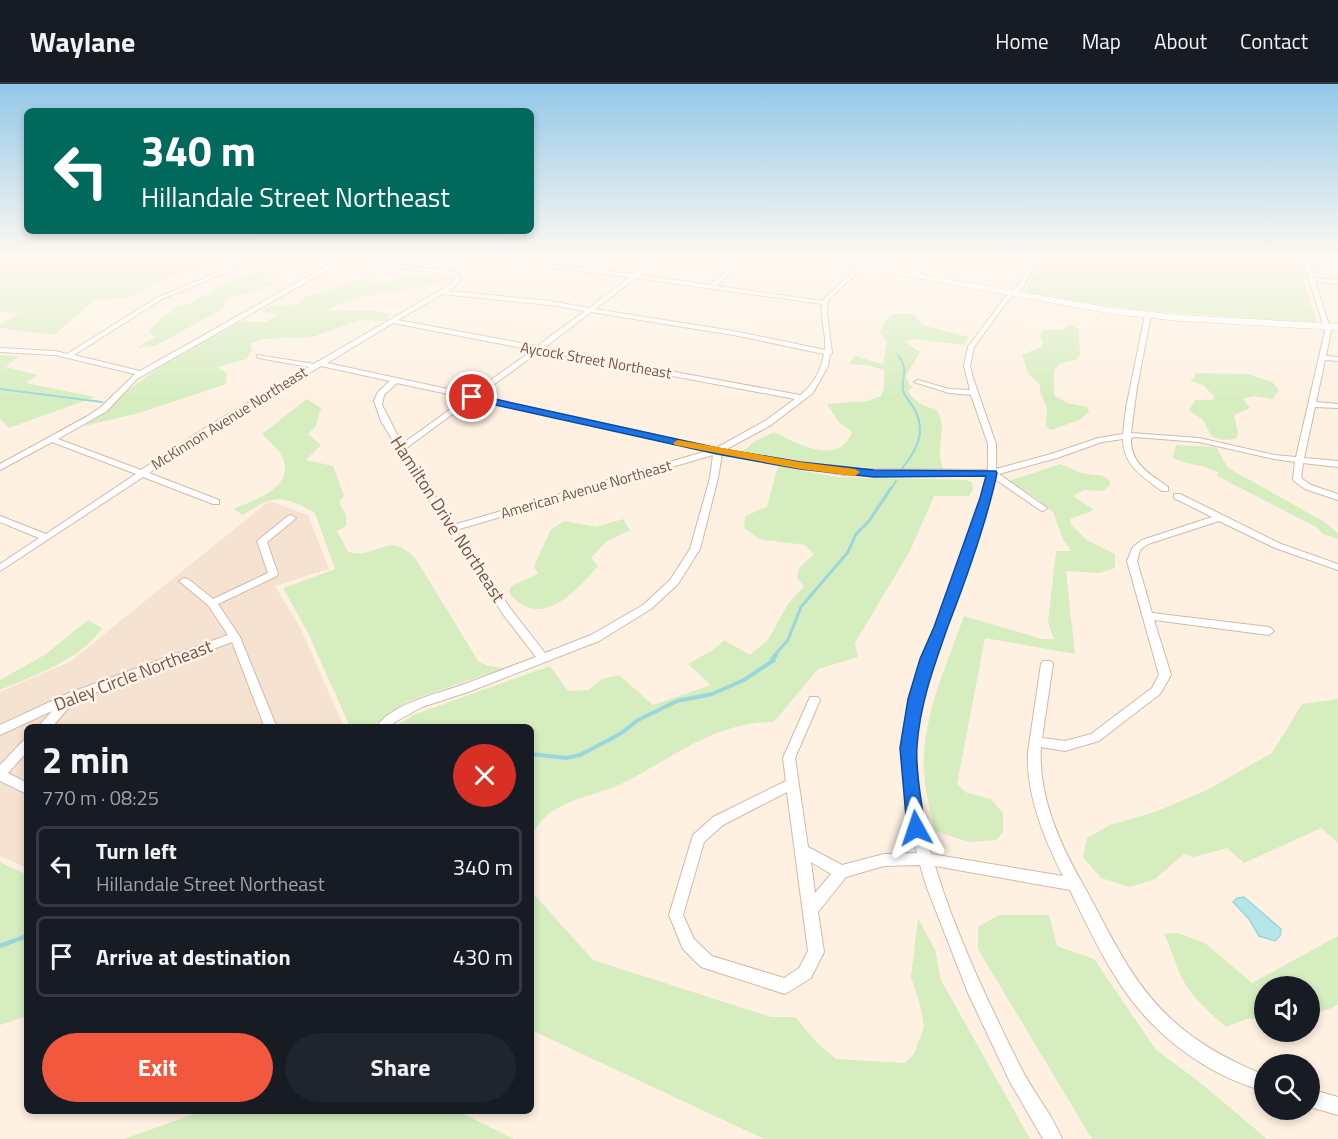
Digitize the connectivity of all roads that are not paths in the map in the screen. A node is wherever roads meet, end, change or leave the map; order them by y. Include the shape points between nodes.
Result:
1 (147, 306) edge
2 (257, 306) edge
3 (416, 306) edge
4 (572, 306) edge
5 (594, 306) edge
6 (824, 306) edge
7 (1001, 306) edge
8 (1092, 306) edge
9 (1321, 306) edge
10 (590, 309) junction
11 (1148, 315) junction
12 (391, 321) junction
13 (1327, 326) junction
14 (1338, 327) edge
15 (0, 350) edge
16 (537, 350) junction
17 (829, 353) junction
18 (68, 356) junction
19 (259, 356) dead end
20 (1322, 358) junction
21 (1338, 359) edge
22 (315, 365) junction
23 (141, 374) junction
24 (396, 380) junction
25 (918, 382) dead end
26 (974, 393) junction
27 (472, 397) junction
28 (802, 398) junction
29 (1311, 404) junction
30 (1338, 406) edge
31 (1126, 435) junction
32 (52, 439) junction
33 (401, 448) junction
34 (717, 451) junction
35 (1299, 461) junction
36 (1338, 464) edge
37 (0, 467) edge
38 (141, 473) junction
39 (992, 473) junction
40 (1165, 489) dead end
41 (1177, 496) dead end
42 (1338, 497) edge
43 (216, 502) dead end
44 (1043, 508) dead end
45 (1221, 517) junction
46 (291, 518) dead end
47 (0, 519) edge
48 (452, 528) junction
49 (46, 537) junction
50 (0, 567) edge
51 (1338, 567) edge
52 (184, 581) dead end
53 (212, 603) junction
54 (1149, 616) junction
55 (1269, 631) dead end
56 (235, 637) junction
57 (542, 657) junction
58 (1047, 664) dead end
59 (73, 696) junction
60 (814, 700) dead end
61 (47, 724) edge
62 (269, 724) edge
63 (385, 724) edge
64 (0, 730) edge
65 (1036, 742) junction
66 (24, 747) edge
67 (0, 774) edge
68 (792, 783) junction
69 (24, 787) edge
70 (802, 850) junction
71 (927, 859) junction
72 (841, 872) junction
73 (1076, 885) junction
74 (810, 911) junction
75 (1254, 1078) edge
76 (1320, 1101) edge
77 (1338, 1107) edge
78 (1053, 1139) edge

1 - 18 street
2 - 23 street
3 - 12 street, McKinnon Avenue Northeast
4 - 10 street
5 - 10 street
6 - 17 street, American Avenue Northeast
7 - 26 street via 971,347 967,366
8 - 11 main road
9 - 13 street
10 - 16 street
10 - 17 street via 738,333
11 - 13 main road
11 - 31 street
12 - 16 street, Aycock Street Northeast
12 - 22 street, McKinnon Avenue Northeast
13 - 14 main road
13 - 20 street
15 - 18 street
16 - 27 street
16 - 28 street, Aycock Street Northeast
17 - 28 street, American Avenue Northeast via 818,379
18 - 23 street
19 - 22 street
20 - 21 street
20 - 29 street
22 - 24 street
22 - 38 street, McKinnon Avenue Northeast
23 - 32 street via 127,383 104,409
24 - 27 street
24 - 33 street, Hamilton Drive Northeast via 380,395 378,405
25 - 26 street via 948,391
26 - 39 street via 992,444
27 - 33 street
27 - 34 street
28 - 34 street, American Avenue Northeast via 768,423
29 - 30 street
29 - 35 street
31 - 35 street via 1199,440
31 - 39 street
31 - 40 street via 1132,460
32 - 37 street
32 - 38 street
33 - 48 street, Hamilton Drive Northeast
34 - 39 street via 844,472
34 - 48 street, American Avenue Northeast
34 - 57 street via 699,538 674,582 647,607 595,638
35 - 36 street
35 - 42 street via 1297,475 1301,484
38 - 43 street
38 - 49 street, McKinnon Avenue Northeast
39 - 44 street
39 - 71 street via 915,699 908,748 916,828
41 - 45 street
45 - 51 street via 1278,546
45 - 54 street via 1145,542 1136,549 1132,561
46 - 53 street via 262,541 273,574
47 - 49 street
48 - 57 street, Hamilton Drive Northeast
49 - 50 street, McKinnon Avenue Northeast
52 - 53 street
53 - 56 street
54 - 55 street
54 - 65 street via 1165,675 1156,691 1095,738 1065,746
56 - 59 street, Daley Circle Northeast
56 - 62 street
57 - 63 street via 418,704
58 - 65 street
59 - 61 street
59 - 64 street, Daley Circle Northeast
60 - 68 street via 789,758
65 - 73 street via 1036,785 1048,828
66 - 67 street
67 - 69 street
68 - 70 street
68 - 74 street via 718,821 698,840 676,915 688,944 707,962 784,986 806,973 816,952
70 - 72 street
70 - 74 street
71 - 72 street via 884,860
71 - 73 street
71 - 78 street via 934,888 974,987 1016,1076
72 - 74 street
73 - 75 street via 1120,970 1163,1024 1202,1055
76 - 77 street

